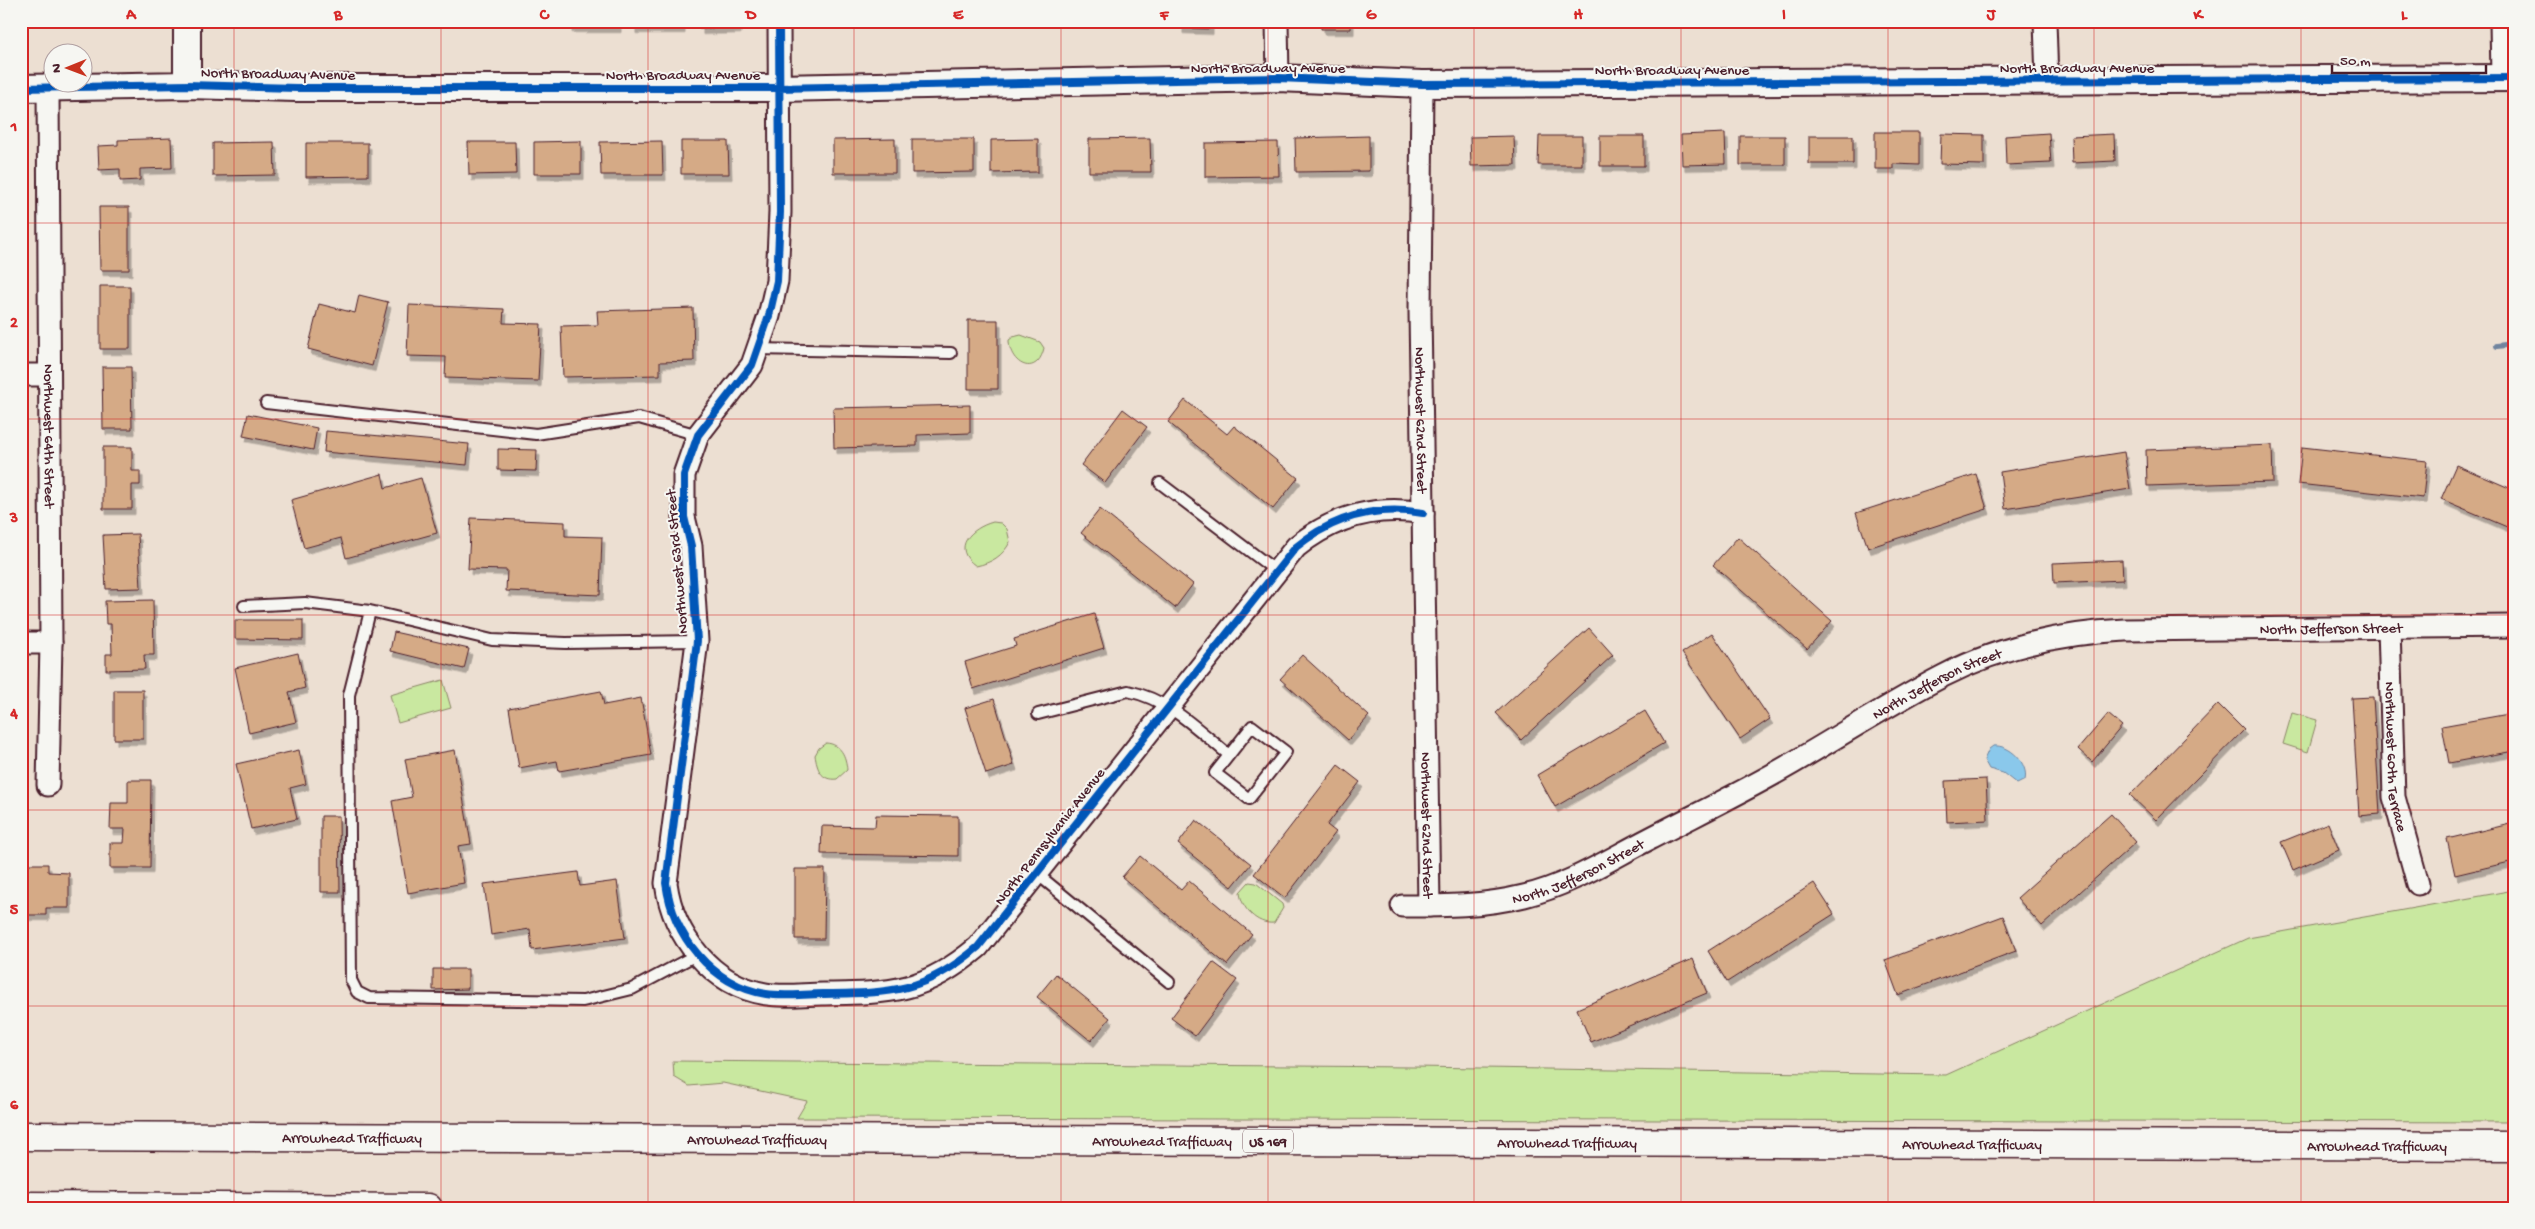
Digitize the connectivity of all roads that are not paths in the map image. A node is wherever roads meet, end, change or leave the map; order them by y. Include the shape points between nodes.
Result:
1 (187, 21) edge
2 (779, 21) edge
3 (1277, 21) edge
4 (2046, 21) edge
5 (2501, 21) edge
6 (1278, 78) junction
7 (2508, 78) edge
8 (2047, 81) junction
9 (1422, 84) junction
10 (187, 85) junction
11 (92, 86) edge
12 (42, 87) edge
13 (21, 88) edge
14 (778, 88) junction
15 (48, 92) edge
16 (757, 349) junction
17 (951, 353) dead end
18 (21, 375) edge
19 (49, 375) junction
20 (266, 403) dead end
21 (698, 435) junction
22 (1160, 483) dead end
23 (1423, 513) junction
24 (1276, 571) junction
25 (244, 606) dead end
26 (370, 611) junction
27 (2390, 626) junction
28 (2514, 626) edge
29 (697, 641) junction
30 (21, 643) edge
31 (51, 643) junction
32 (1169, 706) junction
33 (1038, 714) dead end
34 (1229, 755) junction
35 (48, 785) dead end
36 (1036, 873) junction
37 (666, 883) joint
38 (2418, 884) dead end
39 (1402, 906) dead end
40 (1429, 906) junction
41 (696, 955) junction
42 (1168, 982) dead end
43 (21, 1136) edge
44 (2514, 1146) edge
45 (21, 1206) edge
46 (428, 1208) edge

1 - 10 street
2 - 14 street, Northwest 63rd Street
3 - 6 street
4 - 8 street
5 - 7 street
6 - 9 street, North Broadway Avenue
6 - 14 street, North Broadway Avenue
7 - 8 street, North Broadway Avenue
8 - 9 street, North Broadway Avenue
9 - 23 street, Northwest 62nd Street via 1420,320
10 - 11 street, North Broadway Avenue
10 - 14 street, North Broadway Avenue
12 - 13 street, North Broadway Avenue
14 - 16 street, Northwest 63rd Street via 780,246 777,281
15 - 19 street, Northwest 64th Street
16 - 17 lane
16 - 21 street, Northwest 63rd Street via 752,365
18 - 19 street
19 - 31 street, Northwest 64th Street
20 - 21 lane via 536,434 639,418
21 - 29 street, Northwest 63rd Street via 682,489
22 - 24 lane
23 - 24 street, North Pennsylvania Avenue via 1378,510 1334,522 1296,547
23 - 40 street, Northwest 62nd Street
24 - 32 street, North Pennsylvania Avenue
25 - 26 lane via 305,603
26 - 29 lane via 492,640 566,643
26 - 41 lane via 349,695 351,980 358,992 369,998 583,1001 632,989
27 - 28 street, North Jefferson Street
27 - 38 street, Northwest 60th Terrace via 2394,797
27 - 40 street, North Jefferson Street via 2094,631 2031,643 1986,657 1943,676 1761,782 1592,871 1525,896 1489,903
29 - 37 street, Northwest 63rd Street
30 - 31 street
31 - 35 street, Northwest 64th Street
32 - 33 lane via 1128,691
32 - 34 lane
32 - 36 street, North Pennsylvania Avenue
34 - 34 lane via 1252,726 1286,752 1248,800 1215,773
36 - 41 street, North Pennsylvania Avenue via 978,947 957,965 907,989 880,993 767,994 726,979
36 - 42 lane
37 - 41 street, North Pennsylvania Avenue via 672,912
39 - 40 street, North Jefferson Street
43 - 44 highway, Arrowhead Trafficway / US 169
45 - 46 highway

